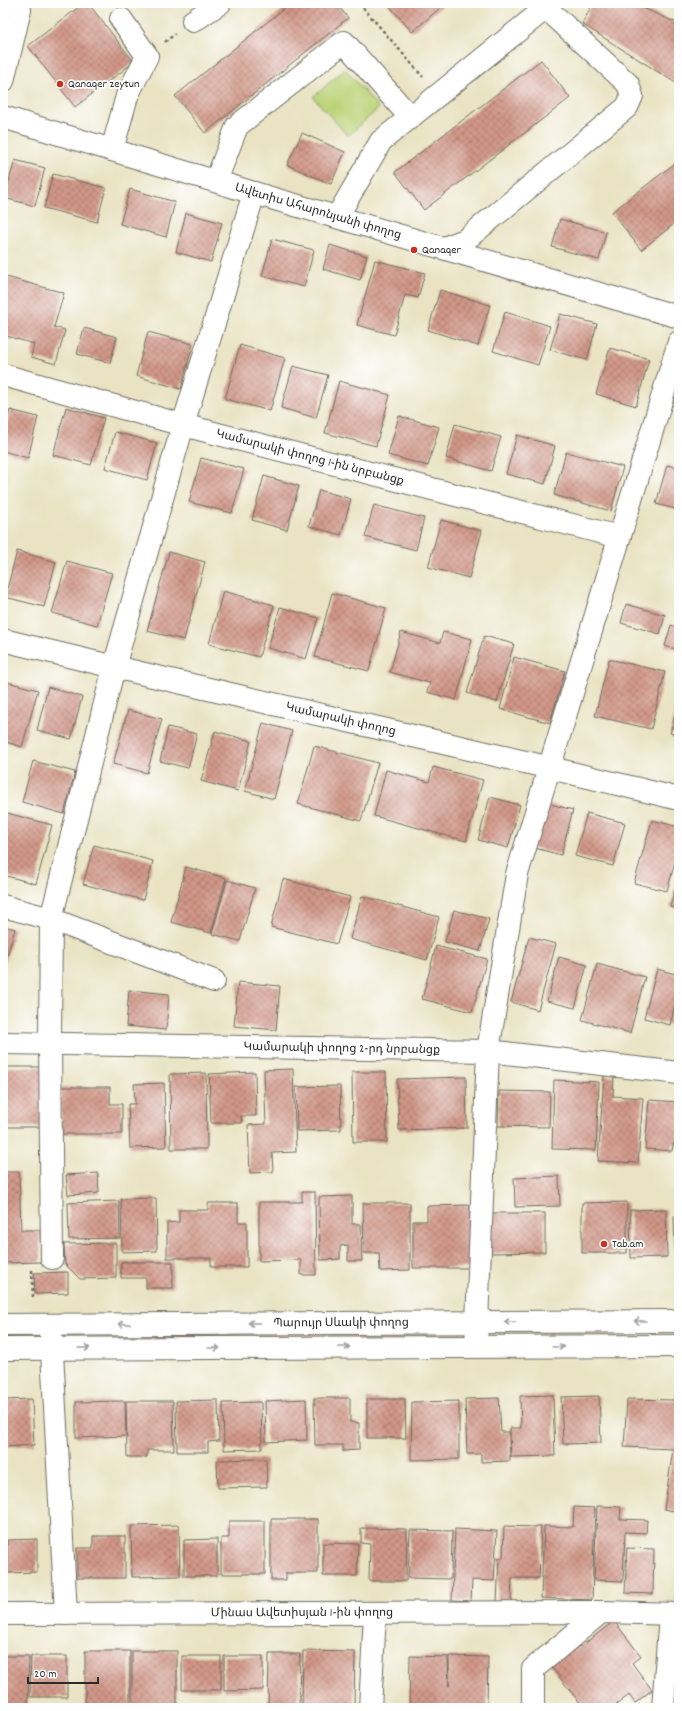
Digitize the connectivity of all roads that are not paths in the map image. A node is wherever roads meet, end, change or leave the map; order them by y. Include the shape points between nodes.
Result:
1 (220, 3) edge
2 (22, 5) edge
3 (547, 5) edge
4 (121, 19) dead end
5 (193, 21) road end
6 (3, 81) edge
7 (3, 117) edge
8 (410, 117) junction
9 (112, 150) junction
10 (216, 182) junction
11 (254, 193) junction
12 (337, 217) junction
13 (444, 248) junction
14 (679, 317) edge
15 (679, 342) edge
16 (3, 375) edge
17 (183, 425) junction
18 (619, 537) junction
19 (3, 640) edge
20 (114, 667) junction
21 (550, 767) junction
22 (679, 799) edge
23 (3, 906) edge
24 (52, 919) junction
25 (214, 981) dead end
26 (3, 1042) edge
27 (50, 1042) junction
28 (488, 1051) junction
29 (679, 1073) edge
30 (52, 1258) dead end
31 (679, 1321) edge
32 (477, 1322) junction
33 (51, 1324) junction
34 (3, 1325) edge
35 (679, 1346) edge
36 (476, 1347) junction
37 (3, 1348) edge
38 (52, 1348) junction
39 (601, 1612) junction
40 (3, 1614) edge
41 (66, 1614) junction
42 (375, 1614) junction
43 (675, 1614) edge
44 (370, 1708) edge
45 (533, 1708) edge
46 (662, 1708) edge

1 - 5 street
2 - 6 street
3 - 8 street
3 - 13 street via 628,84 632,96 628,107 465,240
4 - 9 street via 148,56 127,96
7 - 9 street, Ավետիս Ահարոնյանի փողոց
8 - 10 street via 344,42 237,126
8 - 12 street via 381,140
9 - 10 street, Ավետիս Ահարոնյանի փողոց
10 - 11 street, Ավետիս Ահարոնյանի փողոց
11 - 12 street, Ավետիս Ահարոնյանի փողոց
11 - 17 street
12 - 13 street, Ավետիս Ահարոնյանի փողոց
13 - 14 street, Ավետիս Ահարոնյանի փողոց
15 - 18 street
16 - 17 street, Կամարակի փողոց 1-ին նրբանցք
17 - 18 street, Կամարակի փողոց 1-ին նրբանցք
17 - 20 street
18 - 21 street
19 - 20 street, Կամարակի փողոց
20 - 21 street, Կամարակի փողոց
20 - 24 street
21 - 22 street, Կամարակի փողոց
21 - 28 street via 517,874
23 - 24 street
24 - 25 street
24 - 27 street
26 - 27 street, Կամարակի փողոց 2-րդ նրբանցք
27 - 28 street, Կամարակի փողոց 2-րդ նրբանցք
27 - 30 street
28 - 29 street, Կամարակի փողոց 2-րդ նրբանցք
28 - 32 street
31 -> 32 street, Պարույր Սևակի փողոց
32 -> 33 street, Պարույր Սևակի փողոց
32 - 36 street
33 - 34 street, Պարույր Սևակի փողոց
33 - 38 street
36 -> 35 street, Պարույր Սևակի փողոց
38 -> 36 street, Պարույր Սևակի փողոց
37 - 38 street, Պարույր Սևակի փողոց
38 - 41 street
39 - 42 street, Մինաս Ավետիսյան 1-ին փողոց
39 - 43 street, Մինաս Ավետիսյան 1-ին փողոց
39 - 45 street via 533,1669
40 - 41 street, Մինաս Ավետիսյան 1-ին փողոց
41 - 42 street, Մինաս Ավետիսյան 1-ին փողոց
42 - 44 street
43 - 46 street

